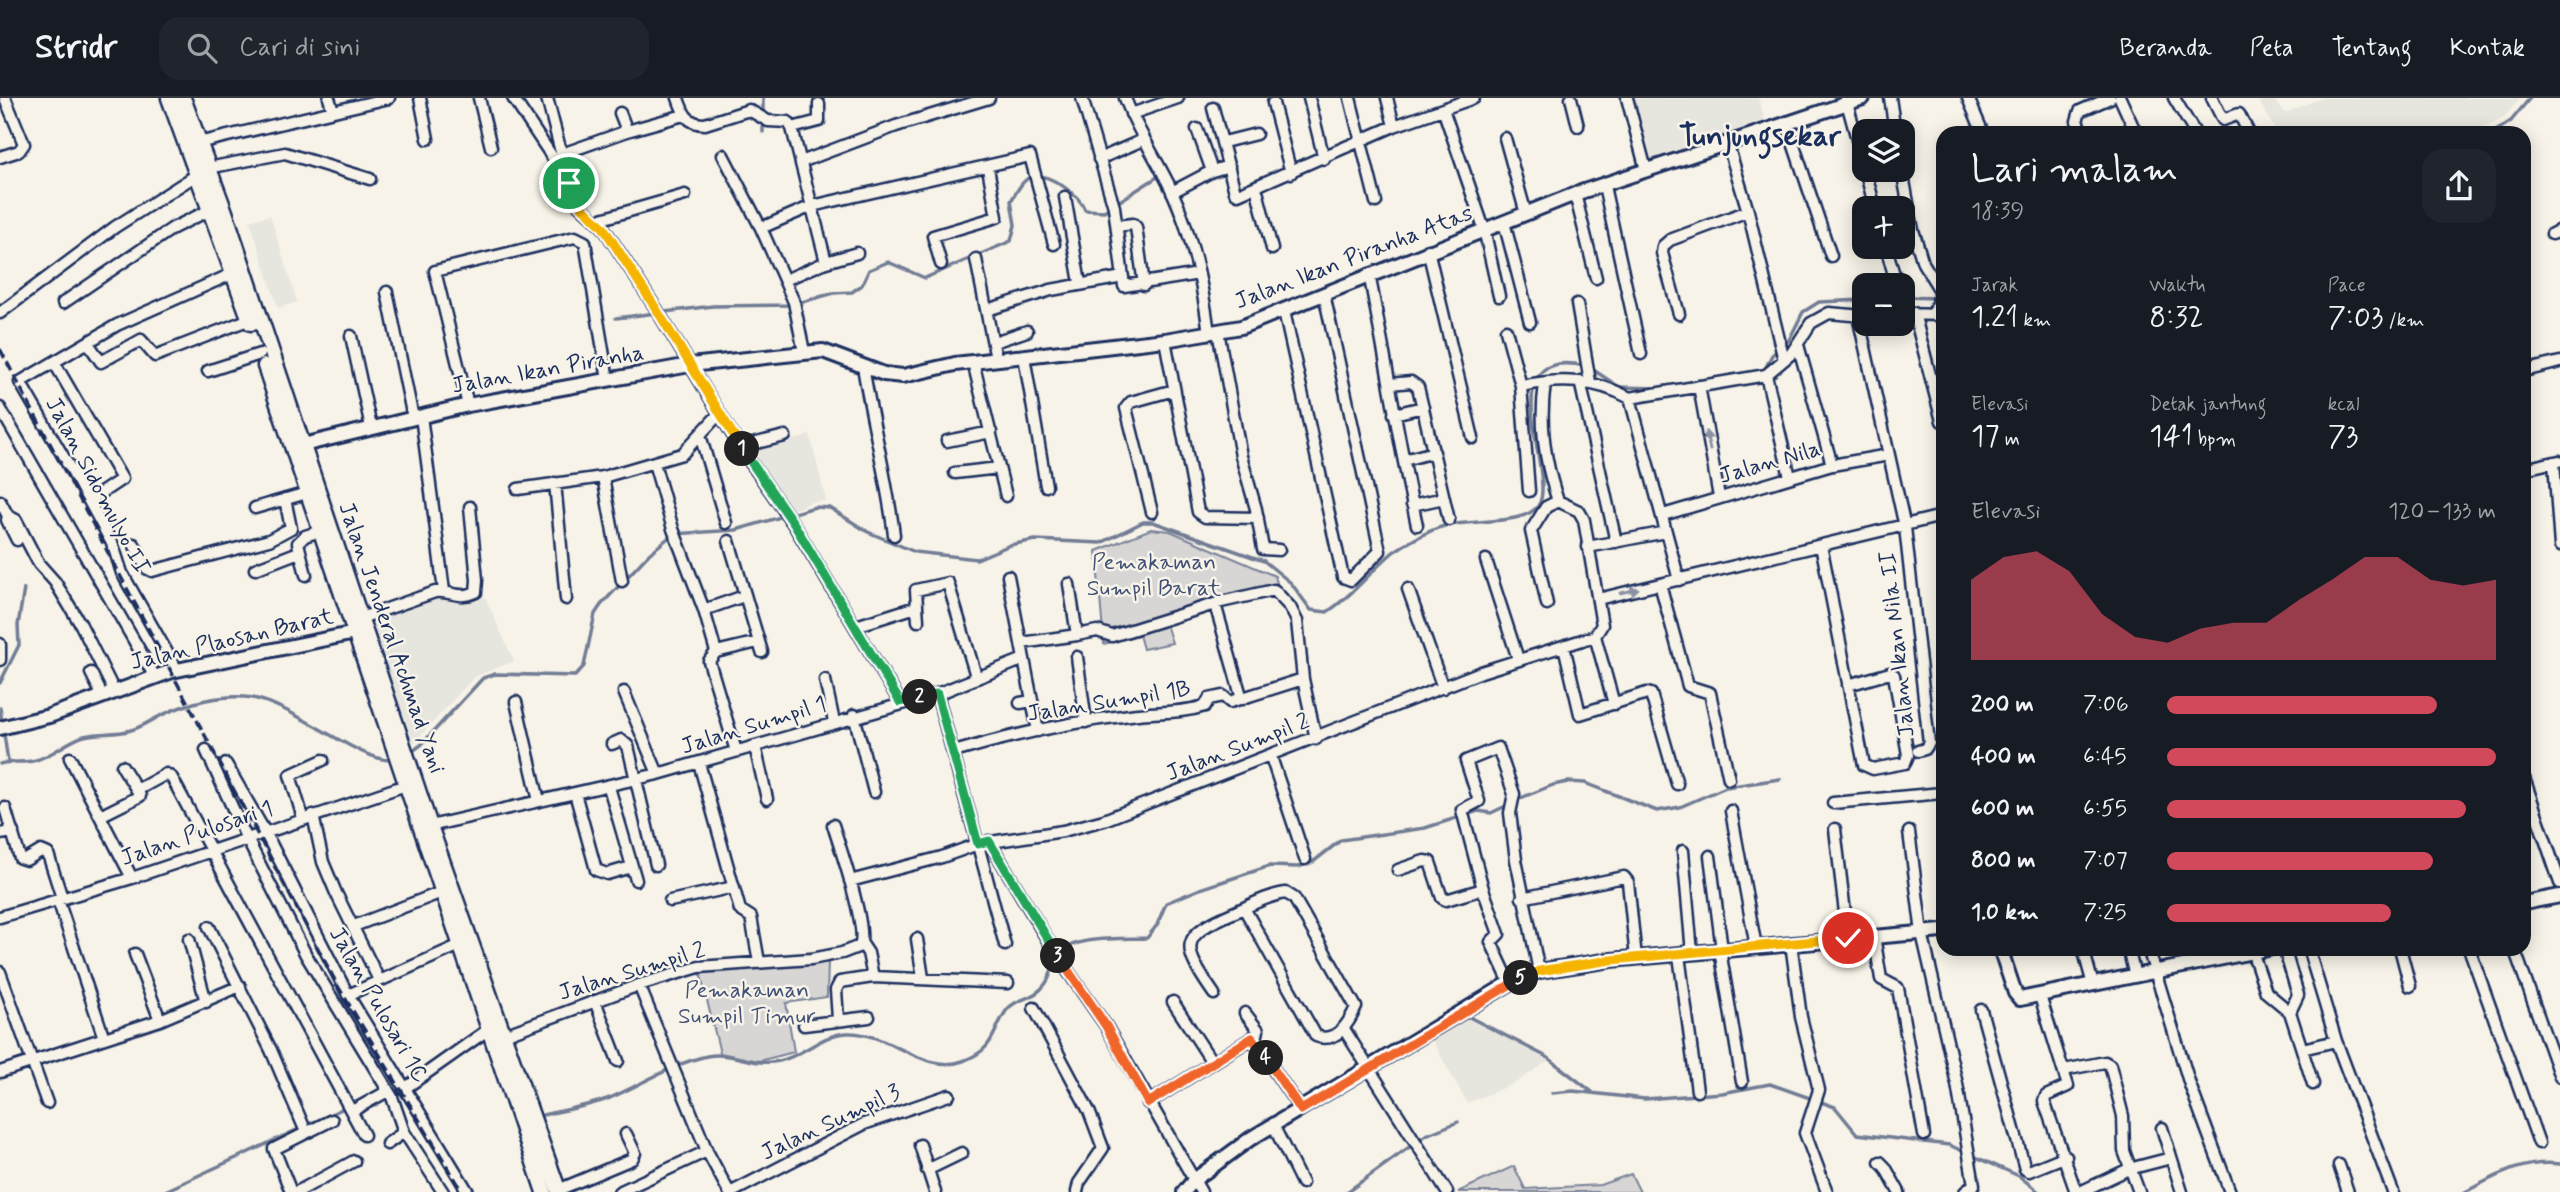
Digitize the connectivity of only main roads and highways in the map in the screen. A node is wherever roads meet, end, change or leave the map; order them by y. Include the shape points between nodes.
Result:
1 (169, 98) edge
2 (183, 98) edge
3 (203, 171) junction
4 (400, 750) junction
5 (406, 774) junction
6 (489, 1029) junction
7 (517, 1072) junction
8 (531, 1140) junction
9 (553, 1191) edge

1 - 3 main road, Jalan Jenderal Achmad Yani
2 - 3 main road, Jalan Jenderal Achmad Yani
3 - 4 main road, Jalan Jenderal Achmad Yani via 362,618
3 - 4 main road, Jalan Jenderal Achmad Yani via 307,493
4 - 5 main road, Jalan Jenderal Achmad Yani
5 - 6 main road, Jalan Jenderal Achmad Yani
5 - 7 main road, Jalan Jenderal Achmad Yani via 430,826
6 - 8 main road
6 - 9 main road, Jalan Jenderal Achmad Yani
7 - 8 main road
7 - 9 main road, Jalan Jenderal Achmad Yani
8 - 9 main road

